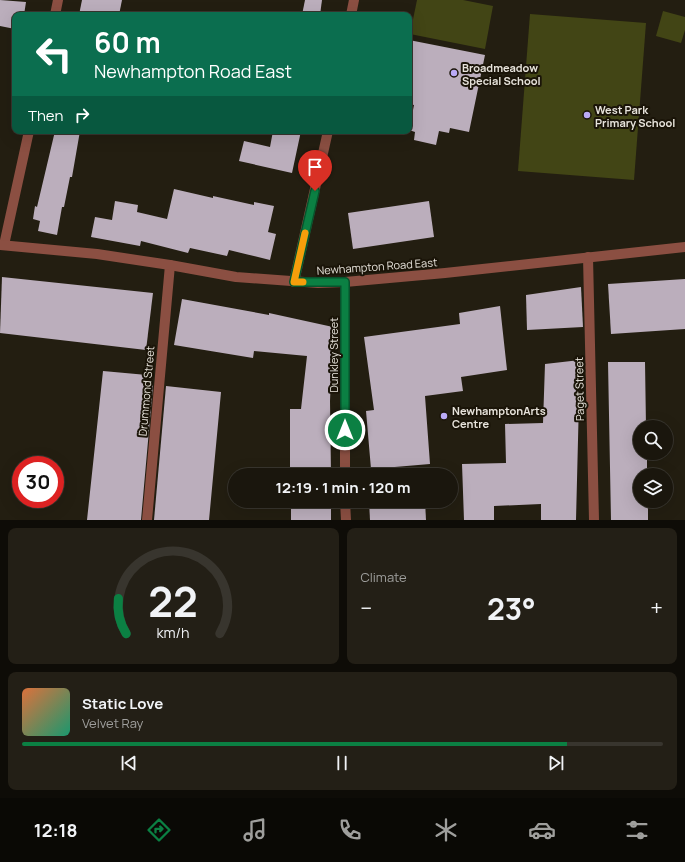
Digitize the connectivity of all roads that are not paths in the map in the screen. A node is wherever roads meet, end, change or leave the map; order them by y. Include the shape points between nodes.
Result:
1 (58, 0) edge
2 (354, 0) edge
3 (56, 12) edge
4 (352, 12) edge
5 (28, 134) edge
6 (327, 134) edge
7 (2, 245) edge
8 (685, 247) edge
9 (588, 257) junction
10 (170, 264) junction
11 (294, 282) junction
12 (345, 282) junction
13 (345, 468) edge
14 (345, 508) edge
15 (147, 520) edge
16 (346, 520) edge
17 (594, 520) edge

1 - 3 street
2 - 4 street
5 - 7 street
6 - 11 street
7 - 10 street, Newhampton Road East
8 - 9 street, Newhampton Road East
9 - 12 street, Newhampton Road East
9 - 17 street, Paget Street
10 - 11 street, Newhampton Road East via 236,277
10 - 15 street, Drummond Street
11 - 12 street, Newhampton Road East
12 - 13 street, Dunkley Street
14 - 16 street

